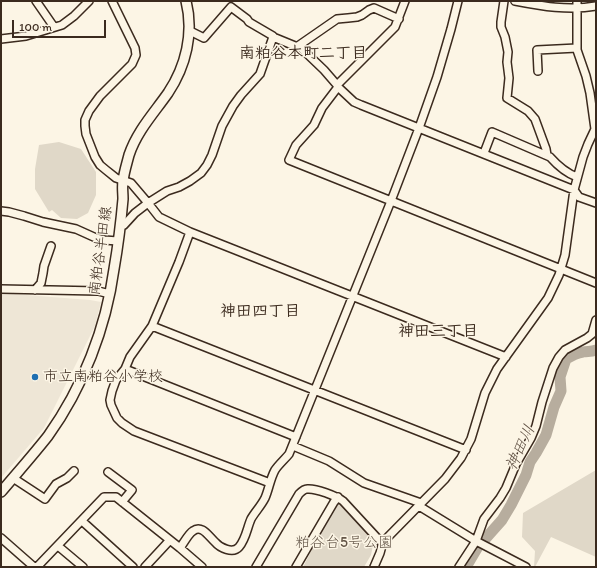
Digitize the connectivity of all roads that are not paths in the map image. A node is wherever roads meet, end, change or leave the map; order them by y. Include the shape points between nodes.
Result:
1 (36, 1) edge
2 (89, 1) edge
3 (112, 1) edge
4 (186, 1) edge
5 (405, 1) edge
6 (458, 1) edge
7 (504, 1) edge
8 (515, 1) edge
9 (577, 4) edge
10 (596, 6) edge
11 (399, 19) junction
12 (54, 27) junction
13 (190, 31) junction
14 (273, 37) junction
15 (1, 38) edge
16 (298, 46) junction
17 (577, 48) junction
18 (538, 71) dead end
19 (337, 86) junction
20 (419, 128) junction
21 (595, 128) edge
22 (484, 153) junction
23 (547, 155) junction
24 (577, 177) junction
25 (123, 181) junction
26 (574, 190) junction
27 (391, 201) junction
28 (148, 203) junction
29 (596, 203) edge
30 (1, 211) edge
31 (120, 226) junction
32 (190, 232) junction
33 (118, 241) junction
34 (51, 246) dead end
35 (561, 269) junction
36 (596, 283) edge
37 (1, 289) edge
38 (35, 290) junction
39 (110, 294) junction
40 (352, 296) junction
41 (596, 320) edge
42 (152, 326) junction
43 (506, 357) junction
44 (125, 369) junction
45 (314, 391) junction
46 (296, 437) junction
47 (293, 446) junction
48 (466, 450) junction
49 (74, 471) dead end
50 (108, 472) dead end
51 (13, 478) junction
52 (270, 483) junction
53 (1, 492) edge
54 (338, 497) junction
55 (122, 502) junction
56 (420, 504) junction
57 (82, 521) junction
58 (2, 540) edge
59 (170, 540) junction
60 (383, 542) junction
61 (476, 542) junction
62 (58, 546) junction
63 (180, 548) junction
64 (197, 565) edge
65 (36, 567) edge
66 (83, 567) edge
67 (133, 567) edge
68 (145, 567) edge
69 (256, 567) edge
70 (296, 567) edge
71 (374, 567) edge
72 (459, 567) edge
73 (526, 567) edge

1 - 12 street
2 - 12 street via 68,21
3 - 25 street via 136,55 132,64 94,103 85,120 85,126 100,165
4 - 13 main road, 南粕谷半田線
5 - 11 street
6 - 20 street via 437,77
7 - 23 street via 501,22 508,52 507,98 528,111 535,119
8 - 9 street via 544,7
9 - 10 street
9 - 17 street
11 - 16 street via 374,8 357,17 337,18
11 - 19 street via 395,27
12 - 15 street via 26,36
13 - 14 street via 204,38 231,7
13 - 25 main road, 南粕谷半田線 via 180,71 134,143
14 - 16 street
14 - 28 street via 260,74 233,106 222,126 212,155 201,173
16 - 19 street
17 - 18 street via 537,50
17 - 21 street via 590,92
19 - 20 street via 354,102
19 - 27 street via 289,160
20 - 22 street
20 - 27 street
21 - 24 street
22 - 23 street via 492,132
22 - 26 street
23 - 24 street via 569,174
24 - 26 street
25 - 28 street via 131,183
25 - 31 main road, 南粕谷半田線
26 - 29 street via 579,197
26 - 35 street
27 - 35 street
27 - 40 street
28 - 31 street
28 - 32 street via 159,217
30 - 33 street via 76,229 96,238
31 - 33 main road, 南粕谷半田線
32 - 40 street
32 - 42 street
33 - 39 main road, 南粕谷半田線
34 - 38 street via 41,283
35 - 36 street
35 - 43 street via 552,292
37 - 38 street
38 - 39 street via 98,291
39 - 51 main road, 南粕谷半田線 via 96,343 75,392 47,437
40 - 43 street
40 - 45 street
41 - 61 street via 592,334 558,357 531,438 503,493 484,520
42 - 44 street via 130,356
42 - 45 street
43 - 48 street via 488,385
44 - 46 street
44 - 52 street via 116,380 110,400 114,413 122,423 148,437
45 - 46 street
45 - 48 street
46 - 47 street
47 - 52 street via 276,469
47 - 56 street via 329,461 364,483
48 - 56 street via 445,479
49 - 51 street via 56,484 45,499
50 - 55 street via 132,490
51 - 53 main road, 南粕谷半田線
52 - 63 street via 240,547 226,549 214,542 204,530 198,529 193,530
54 - 60 street
54 - 69 street via 312,489 303,490
54 - 70 street
55 - 57 street via 116,497 104,497
55 - 59 street
56 - 60 street
56 - 61 street
57 - 62 street
57 - 67 street
58 - 65 street
59 - 63 street
59 - 68 street
60 - 71 street
61 - 72 street
61 - 73 street
62 - 65 street
62 - 66 street
63 - 64 street

